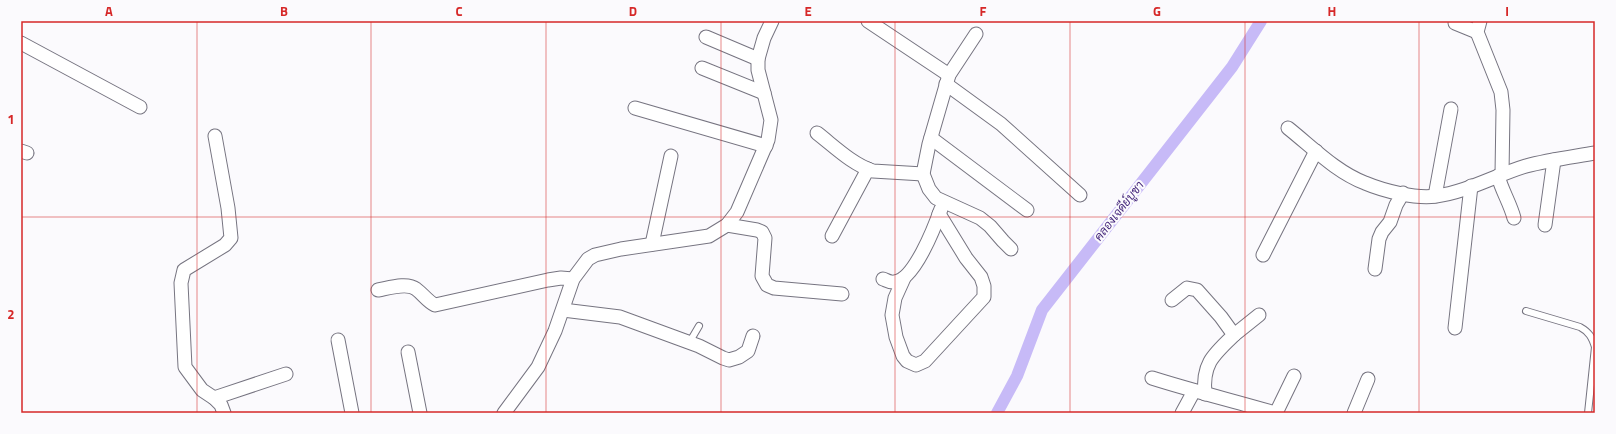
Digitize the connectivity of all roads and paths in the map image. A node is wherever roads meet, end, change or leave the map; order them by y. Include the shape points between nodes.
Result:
1 (772, 21) edge
2 (868, 21) edge
3 (1455, 23) dead end
4 (887, 26) edge
5 (1479, 27) edge
6 (976, 34) dead end
7 (706, 37) dead end
8 (21, 43) edge
9 (758, 59) junction
10 (702, 68) dead end
11 (948, 80) junction
12 (764, 93) junction
13 (140, 107) dead end
14 (635, 108) dead end
15 (1451, 109) dead end
16 (1288, 128) dead end
17 (817, 133) dead end
18 (215, 136) dead end
19 (931, 138) junction
20 (766, 146) junction
21 (1316, 151) junction
22 (1595, 153) edge
23 (671, 156) dead end
24 (1554, 160) junction
25 (868, 170) junction
26 (923, 174) junction
27 (1500, 175) junction
28 (1470, 186) junction
29 (1403, 193) junction
30 (1080, 195) dead end
31 (1435, 196) junction
32 (943, 202) junction
33 (1027, 210) dead end
34 (939, 214) junction
35 (1514, 218) dead end
36 (727, 225) junction
37 (1545, 225) dead end
38 (832, 236) dead end
39 (652, 244) junction
40 (1011, 249) dead end
41 (1264, 255) dead end
42 (1375, 269) dead end
43 (904, 278) junction
44 (573, 279) junction
45 (883, 279) dead end
46 (378, 290) dead end
47 (842, 294) dead end
48 (1172, 300) dead end
49 (563, 310) junction
50 (1526, 311) dead end
51 (1259, 315) dead end
52 (700, 326) dead end
53 (1455, 328) dead end
54 (1234, 335) junction
55 (753, 336) dead end
56 (338, 340) dead end
57 (689, 343) junction
58 (408, 352) dead end
59 (286, 374) dead end
60 (1294, 376) dead end
61 (1152, 378) dead end
62 (1368, 379) dead end
63 (1199, 393) junction
64 (214, 398) junction
65 (1254, 410) edge
66 (224, 413) edge
67 (352, 413) edge
68 (420, 413) edge
69 (504, 413) edge
70 (1182, 413) edge
71 (1275, 413) edge
72 (1354, 413) edge
73 (1588, 413) edge

1 - 9 street
2 - 4 street
3 - 5 street
4 - 11 street
5 - 27 street via 1501,92 1503,110
6 - 11 street
7 - 9 street
8 - 13 street
9 - 12 street
10 - 12 street
11 - 19 street
11 - 30 street
12 - 20 street via 771,120
14 - 20 street
15 - 31 street
16 - 21 street
17 - 25 street via 856,164
18 - 64 street via 231,238 225,245 184,270 181,283 185,367 202,390
19 - 26 street
19 - 33 street
20 - 36 street via 737,212
21 - 29 street via 1335,167 1364,183
21 - 41 street
22 - 24 street
23 - 39 street
24 - 27 street
24 - 37 street
25 - 26 street
25 - 38 street
26 - 32 street via 929,189
27 - 28 street
27 - 35 street via 1502,190
28 - 31 street
28 - 53 street
29 - 31 street
29 - 42 street via 1379,239
32 - 34 street
32 - 40 street via 980,218
34 - 43 street via 925,248
34 - 43 street via 981,277 984,297 925,362 916,365 903,356 892,315 895,298
36 - 39 street via 709,236
36 - 47 street via 763,233 765,247 762,276 767,285 774,288
39 - 44 street via 595,255 588,259
43 - 45 street via 893,283
44 - 46 street via 548,280 435,305 416,288 404,286
44 - 49 street
48 - 54 street via 1187,288 1197,290
49 - 57 street via 620,316
49 - 69 street via 538,368
50 - 73 lane via 1580,327 1592,338 1595,347
51 - 54 street
52 - 57 lane
54 - 63 street via 1218,350 1206,368
55 - 57 street via 748,351 729,360
56 - 67 street
58 - 68 street
59 - 64 street
60 - 71 street
61 - 63 street
62 - 72 street
63 - 65 street
63 - 70 street
64 - 66 street
65 - 71 street

